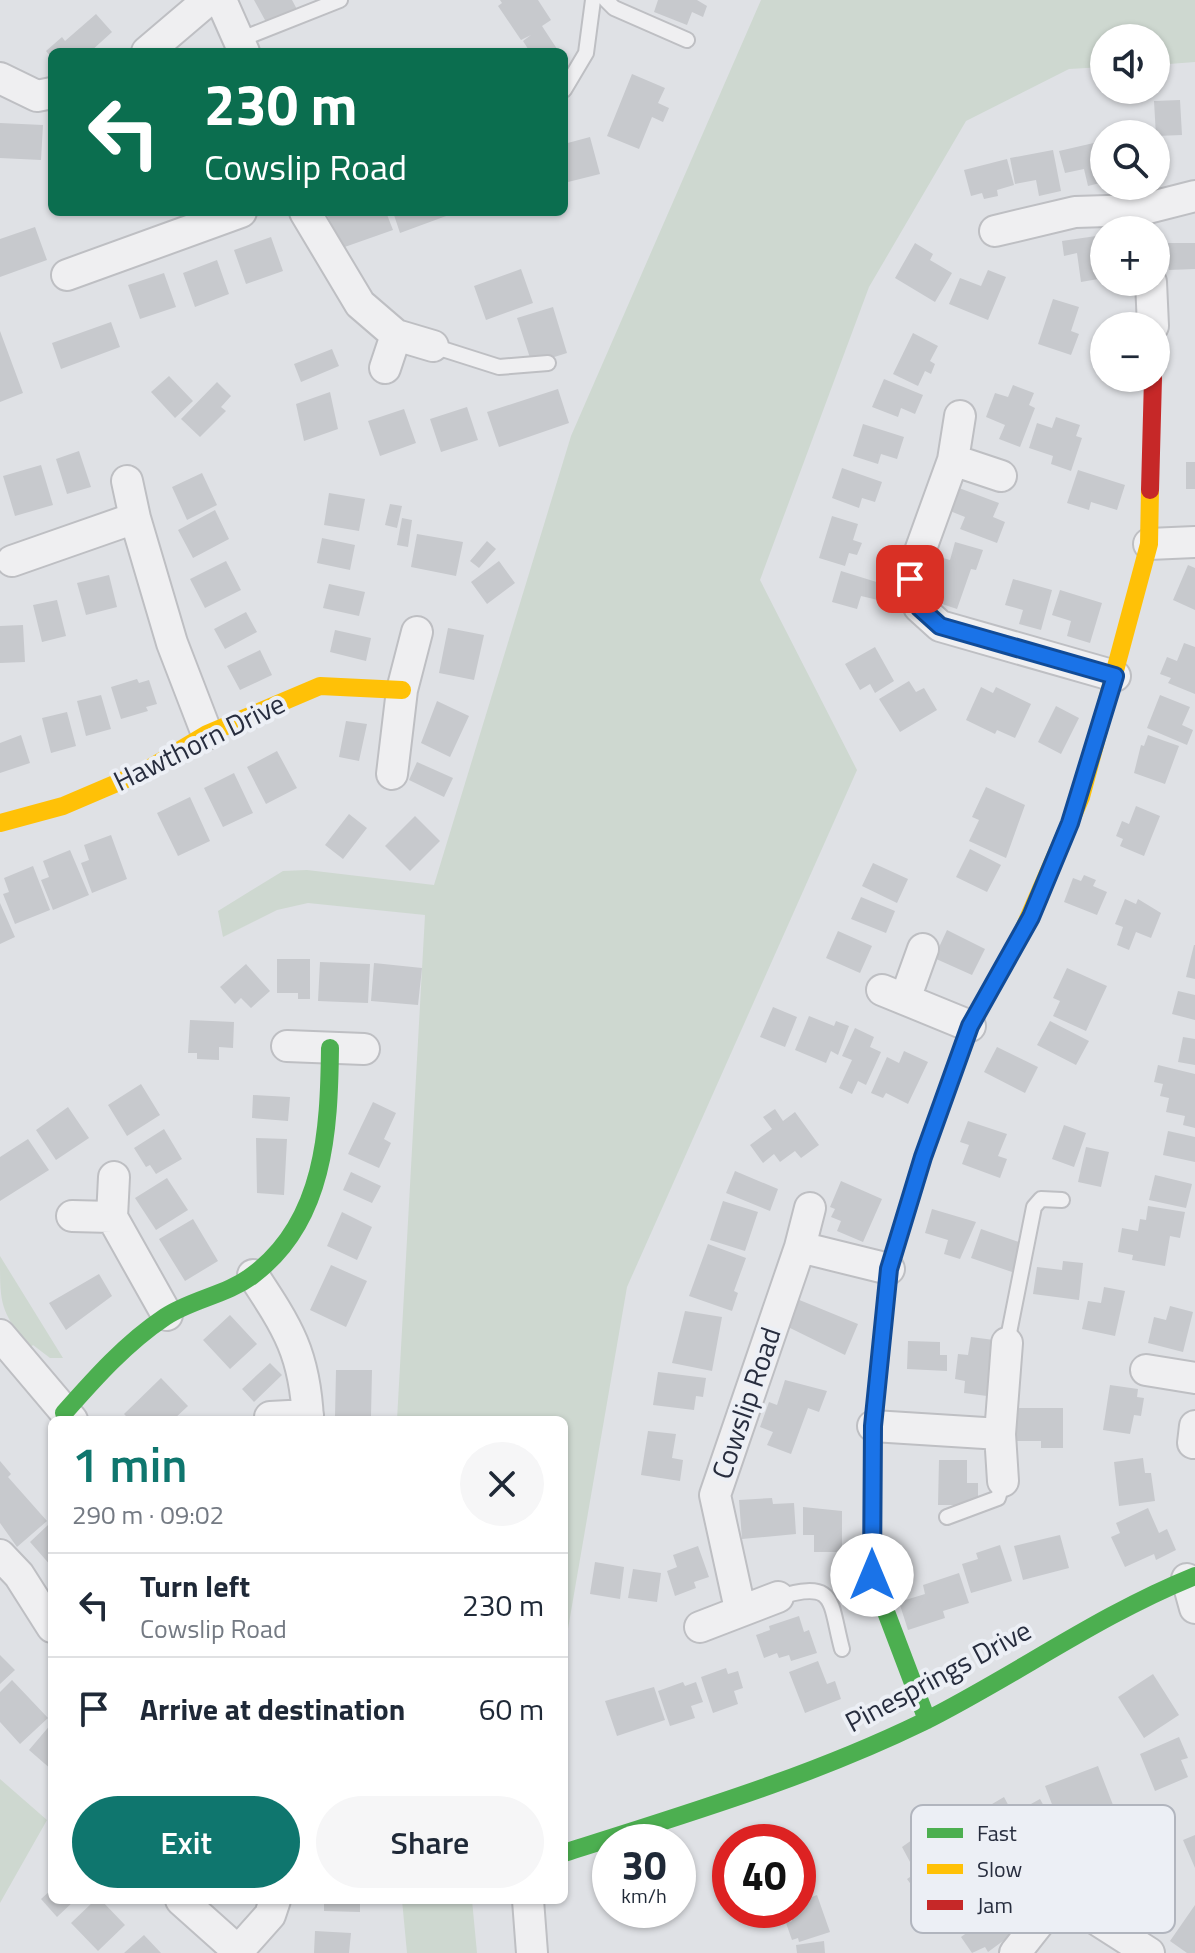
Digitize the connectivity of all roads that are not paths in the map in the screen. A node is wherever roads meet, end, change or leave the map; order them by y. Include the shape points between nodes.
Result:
1 (208, 0) edge
2 (221, 0) edge
3 (340, 0) edge
4 (593, 0) edge
5 (606, 0) edge
6 (687, 40) dead end
7 (241, 46) edge
8 (152, 48) edge
9 (0, 78) edge
10 (568, 83) edge
11 (48, 94) edge
12 (1195, 196) edge
13 (230, 216) edge
14 (307, 216) edge
15 (1108, 216) edge
16 (1150, 216) edge
17 (995, 231) dead end
18 (67, 275) dead end
19 (396, 335) junction
20 (433, 346) joint
21 (548, 363) dead end
22 (385, 368) dead end
23 (1153, 392) edge
24 (960, 416) dead end
25 (953, 460) junction
26 (1001, 476) dead end
27 (127, 481) dead end
28 (135, 518) junction
29 (1195, 542) edge
30 (1149, 544) junction
31 (12, 561) dead end
32 (417, 632) dead end
33 (1115, 676) junction
34 (402, 690) junction
35 (207, 734) junction
36 (392, 774) dead end
37 (0, 823) edge
38 (923, 949) dead end
39 (970, 1026) junction
40 (287, 1046) dead end
41 (330, 1048) junction
42 (364, 1049) dead end
43 (114, 1177) dead end
44 (1062, 1200) dead end
45 (810, 1208) dead end
46 (72, 1216) dead end
47 (112, 1217) junction
48 (800, 1247) junction
49 (889, 1269) junction
50 (253, 1275) junction
51 (167, 1315) junction
52 (0, 1335) edge
53 (1007, 1343) joint
54 (1146, 1370) dead end
55 (1195, 1378) edge
56 (67, 1416) edge
57 (69, 1416) edge
58 (308, 1416) edge
59 (873, 1426) junction
60 (1000, 1434) junction
61 (1003, 1481) joint
62 (947, 1517) dead end
63 (0, 1555) edge
64 (1191, 1577) edge
65 (778, 1597) joint
66 (1195, 1608) edge
67 (740, 1609) junction
68 (48, 1621) edge
69 (700, 1627) dead end
70 (842, 1649) dead end
71 (927, 1720) junction
72 (568, 1852) edge
73 (185, 1904) edge
74 (274, 1904) edge
75 (528, 1904) edge
76 (1026, 1933) edge
77 (1120, 1933) edge
78 (239, 1952) edge
79 (532, 1953) edge
80 (1015, 1953) edge
81 (1149, 1953) edge

1 - 8 street
2 - 7 street
3 - 7 lane
4 - 10 lane via 586,53
5 - 6 lane
9 - 11 street via 37,96
12 - 16 street
13 - 18 street
14 - 19 street via 360,304
15 - 17 street via 1075,212
19 - 20 street
19 - 22 street
20 - 21 lane via 499,367
23 - 30 street
24 - 25 street
25 - 26 street
25 - 33 street via 910,579 919,607 940,626
27 - 28 street
28 - 31 street
28 - 35 street via 172,643
29 - 30 street
30 - 33 street
32 - 34 street
33 - 39 street via 1070,823 1031,917
34 - 35 street, Hawthorn Drive via 320,686
34 - 36 street
35 - 37 street, Hawthorn Drive via 131,777 63,806
38 - 39 street via 893,995
39 - 49 street
40 - 41 street
41 - 42 street
41 - 50 street via 330,1122 317,1191 295,1229
43 - 47 street
44 - 53 lane via 1041,1199 1034,1207
45 - 48 street, Cowslip Road
46 - 47 street
47 - 51 street
48 - 49 street
48 - 67 street, Cowslip Road via 715,1495
49 - 59 street
50 - 51 street
50 - 58 street via 293,1336
51 - 57 street via 115,1355
52 - 56 street
53 - 60 street
54 - 55 street
59 - 60 street
59 - 71 street via 872,1575
60 - 61 street
61 - 62 lane via 998,1498
63 - 68 street
64 - 66 street
64 - 71 street, Pinesprings Drive via 1109,1614
65 - 67 street
65 - 70 lane via 808,1588 829,1598
67 - 69 street
71 - 72 street, Pinesprings Drive via 854,1754
73 - 78 street
74 - 78 street
75 - 79 street
76 - 80 street
77 - 81 street

